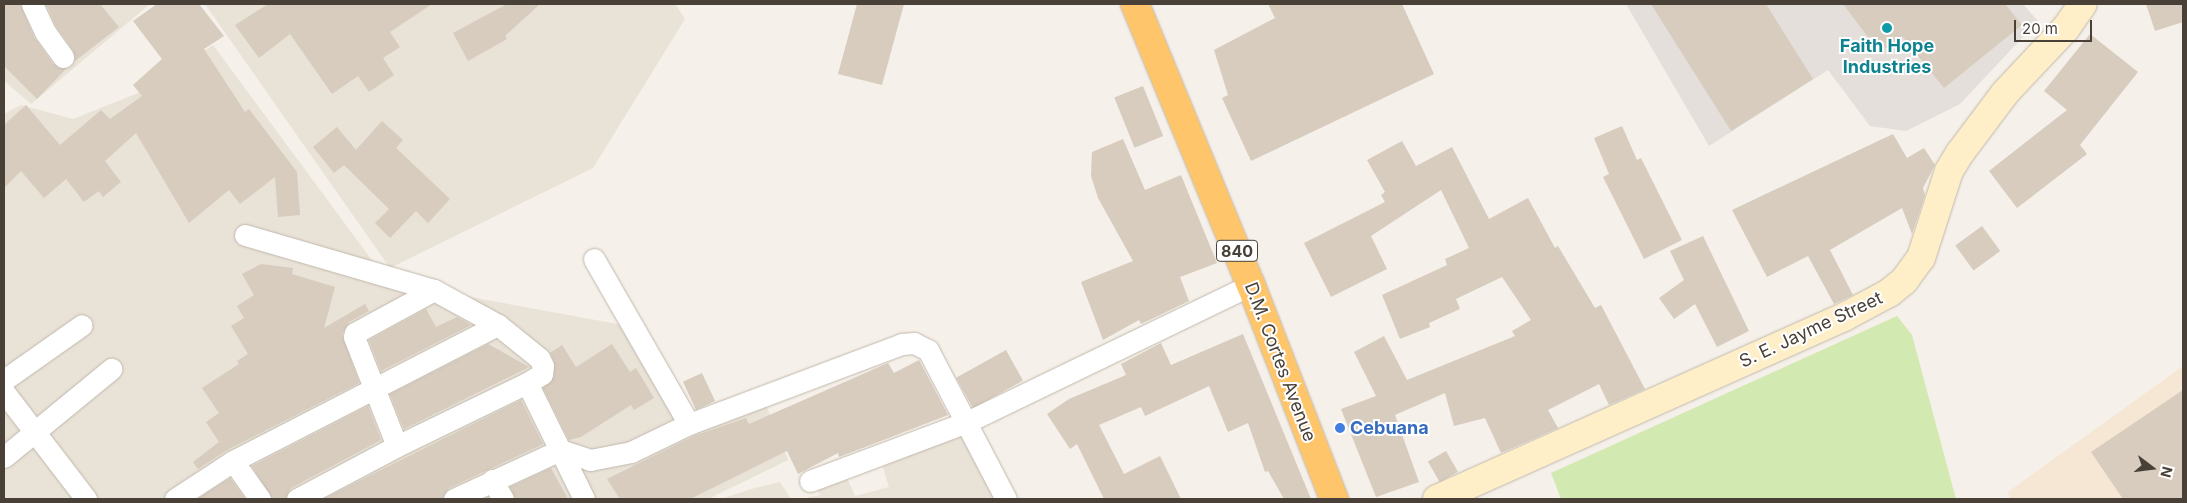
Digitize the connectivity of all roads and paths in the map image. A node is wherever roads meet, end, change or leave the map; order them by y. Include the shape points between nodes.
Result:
1 (32, 4) edge
2 (1135, 4) edge
3 (2083, 4) edge
4 (63, 56) dead end
5 (244, 235) dead end
6 (594, 259) dead end
7 (1251, 285) junction
8 (434, 290) junction
9 (82, 325) dead end
10 (498, 325) junction
11 (112, 369) dead end
12 (4, 380) edge
13 (527, 383) junction
14 (371, 387) junction
15 (4, 392) edge
16 (967, 422) junction
17 (689, 424) junction
18 (36, 432) junction
19 (397, 446) junction
20 (560, 450) junction
21 (4, 457) edge
22 (233, 461) junction
23 (492, 480) junction
24 (810, 481) dead end
25 (86, 499) edge
26 (175, 499) edge
27 (260, 499) edge
28 (297, 499) edge
29 (454, 499) edge
30 (503, 499) edge
31 (584, 499) edge
32 (1006, 499) edge
33 (1334, 499) edge
34 (1437, 499) edge

1 - 4 street via 45,32
2 - 7 highway, D.M. Cortes Avenue / 840
3 - 34 street, S. E. Jayme Street via 2066,28 2006,93 1960,153 1949,171 1921,258 1904,281 1889,293 1844,317
5 - 8 street
6 - 17 street
7 - 16 street
7 - 33 highway, D.M. Cortes Avenue / 840
8 - 10 street
8 - 14 street via 355,333 354,342
9 - 12 street
10 - 13 street via 539,358 543,366 542,374
10 - 14 street
11 - 18 street
13 - 19 street
13 - 20 street
14 - 19 street
14 - 22 street
15 - 18 street
16 - 17 street via 928,350 914,343 902,344
16 - 24 street
16 - 32 street
17 - 20 street via 630,452 607,458 590,460
18 - 21 street
18 - 25 street
19 - 28 street
20 - 23 street
20 - 31 street
22 - 26 street
22 - 27 street
23 - 29 street
23 - 30 street

